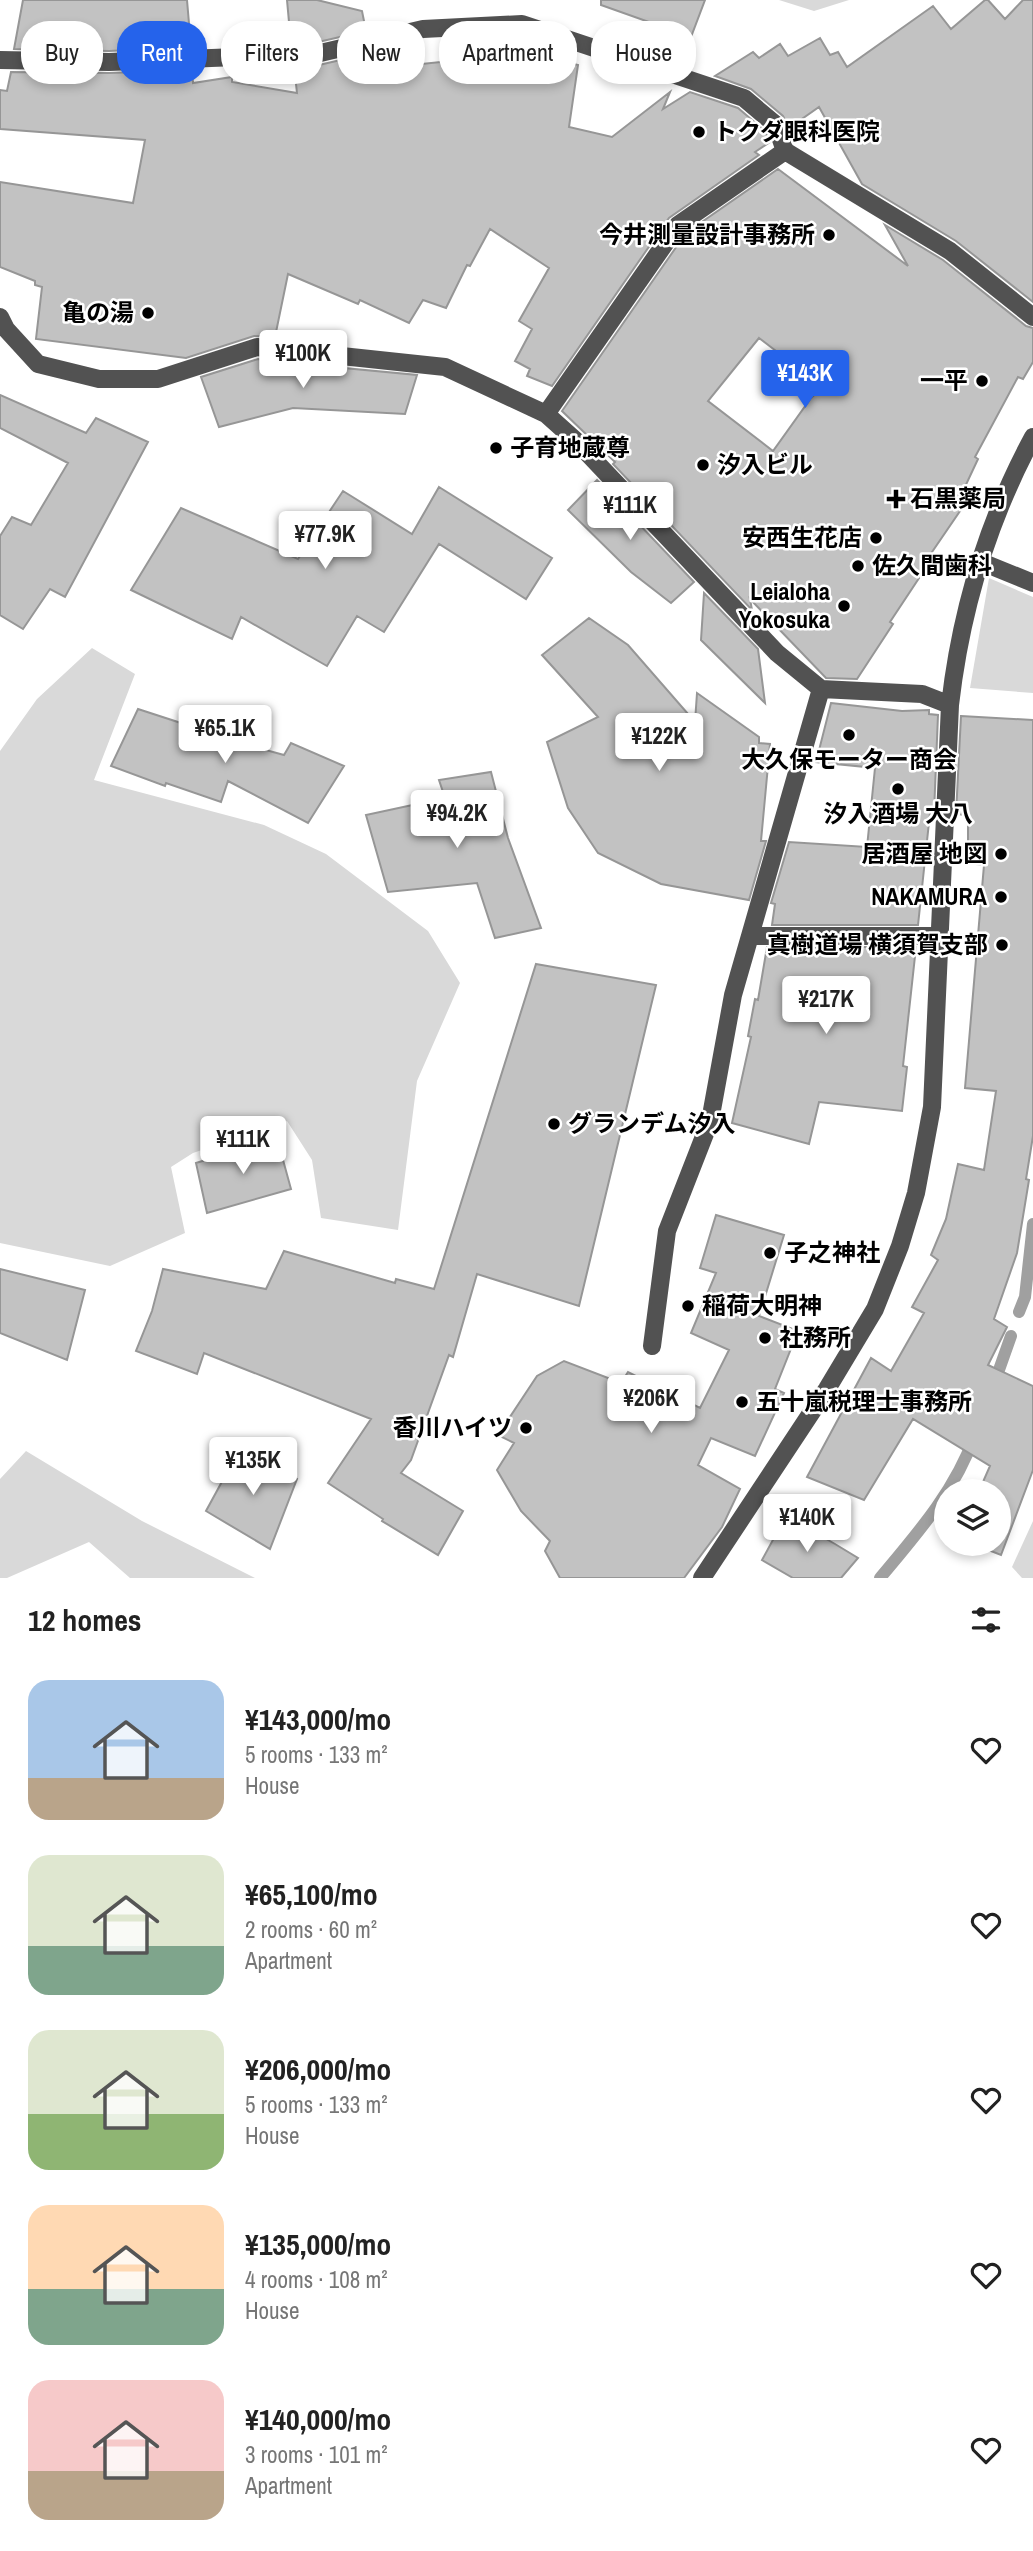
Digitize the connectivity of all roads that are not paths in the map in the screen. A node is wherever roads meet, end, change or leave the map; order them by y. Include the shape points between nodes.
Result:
1 (0, 60) edge
2 (785, 150) junction
3 (0, 317) edge
4 (1033, 317) edge
5 (546, 414) junction
6 (1033, 437) edge
7 (979, 561) junction
8 (1033, 583) edge
9 (821, 689) junction
10 (950, 705) junction
11 (750, 936) junction
12 (940, 936) junction
13 (652, 1346) dead end
14 (702, 1578) edge

1 - 2 street via 109,62 316,54 423,29 522,24 744,98 776,125
2 - 4 street via 950,251
2 - 5 street via 678,225
3 - 5 street via 38,364 99,379 158,379 257,347 444,367
5 - 9 street via 777,653
6 - 7 street via 994,517
7 - 8 street
7 - 10 street via 956,652
9 - 10 street via 922,694
9 - 11 street
10 - 12 street
11 - 12 street
11 - 13 street via 733,995 710,1121 667,1231
12 - 14 street via 932,1107 916,1194 900,1247 875,1309

